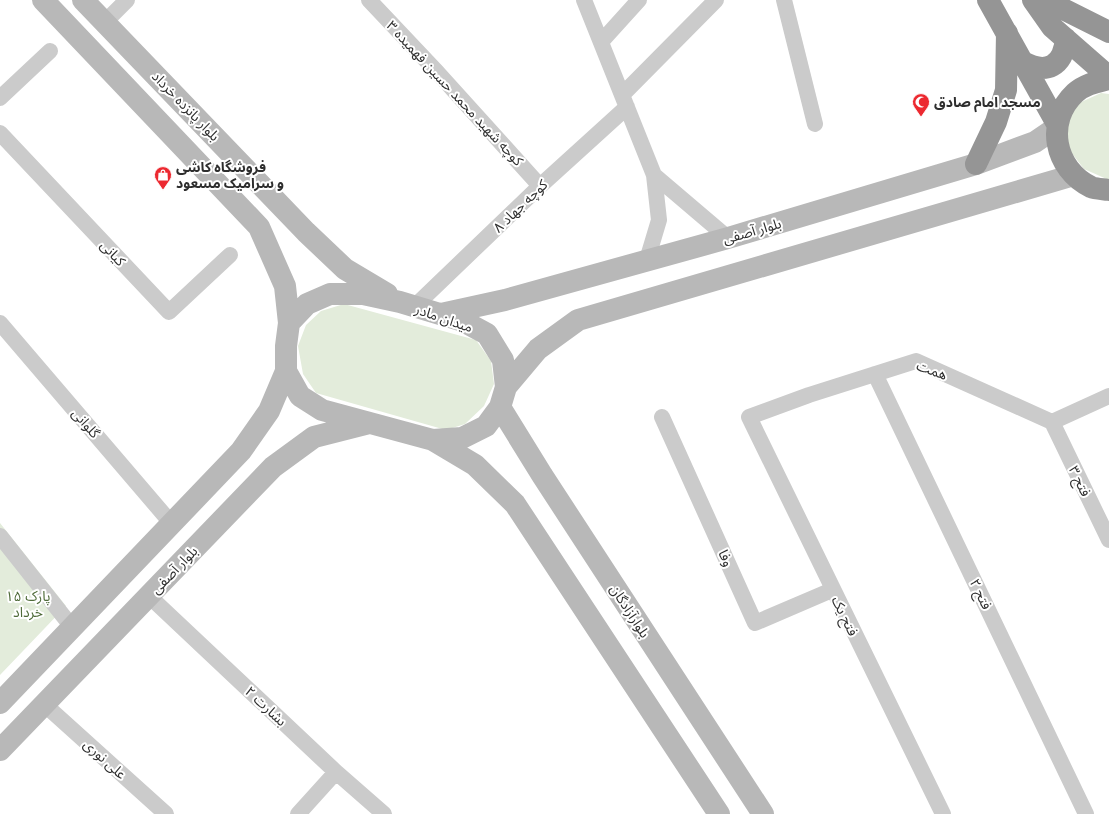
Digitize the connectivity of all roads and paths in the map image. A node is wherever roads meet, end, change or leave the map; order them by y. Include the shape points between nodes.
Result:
1 (43, 0) edge
2 (83, 0) edge
3 (128, 0) edge
4 (369, 0) edge
5 (584, 0) edge
6 (639, 0) edge
7 (716, 0) edge
8 (784, 0) edge
9 (988, 0) edge
10 (1033, 0) edge
11 (1045, 0) edge
12 (105, 22) junction
13 (1109, 32) edge
14 (1007, 34) junction
15 (1066, 39) junction
16 (601, 42) junction
17 (50, 51) dead end
18 (1023, 62) junction
19 (1109, 78) edge
20 (0, 98) edge
21 (625, 101) junction
22 (815, 124) dead end
23 (1057, 126) junction
24 (0, 133) edge
25 (976, 164) junction
26 (654, 175) junction
27 (1074, 175) junction
28 (540, 186) junction
29 (1109, 190) edge
30 (728, 238) junction
31 (230, 255) dead end
32 (648, 260) junction
33 (407, 305) junction
34 (440, 314) junction
35 (0, 323) edge
36 (289, 324) junction
37 (286, 370) junction
38 (875, 374) junction
39 (1109, 396) edge
40 (503, 397) junction
41 (662, 417) dead end
42 (749, 417) joint
43 (1052, 422) junction
44 (370, 423) junction
45 (433, 440) junction
46 (172, 524) junction
47 (0, 536) edge
48 (1109, 540) edge
49 (832, 590) junction
50 (149, 596) junction
51 (72, 627) junction
52 (0, 703) edge
53 (44, 704) junction
54 (0, 750) edge
55 (336, 772) junction
56 (166, 814) edge
57 (298, 814) edge
58 (384, 814) edge
59 (719, 814) edge
60 (763, 814) edge
61 (943, 814) edge
62 (1086, 814) edge

1 - 36 main road via 260,227 285,286
2 - 12 main road, بلوار پانزده خرداد
3 - 12 street
4 - 28 street, کوچه شهید محمد حسین فهمیده ۳
5 - 16 street
6 - 16 street
7 - 21 street, کوچه جهاد ۸
8 - 22 street
9 - 14 highway
10 - 15 highway via 1052,27
11 - 13 highway
12 - 33 main road, بلوار پانزده خرداد via 306,232 346,269
14 - 18 highway
14 - 25 highway via 1006,90 996,122
15 - 18 highway via 1065,52 1058,62 1047,68 1034,68
15 - 19 highway
16 - 21 street
17 - 20 street
18 - 23 highway
19 - 23 highway via 1092,83 1076,92 1064,106
21 - 26 street
21 - 28 street, کوچه جهاد ۸
23 - 25 main road, بلوار آصفی via 1035,142
23 - 27 highway via 1057,145
24 - 31 street, کیانی via 169,312
25 - 30 main road, بلوار آصفی
26 - 30 street
26 - 32 street via 658,220
27 - 29 highway via 1092,187
27 - 40 main road via 578,320 538,349
28 - 33 street, کوچه جهاد ۸
30 - 32 main road, بلوار آصفی
32 - 34 main road, بلوار آصفی via 505,300
33 - 34 main road, میدان مادر
33 - 36 main road, میدان مادر via 363,294 330,294 307,304
34 - 40 main road, میدان مادر via 487,334 503,360
35 - 46 street, گلوانی
36 - 37 main road
37 - 44 main road via 300,396 322,410
37 - 46 main road via 269,411 241,451
38 - 42 street, همت
38 - 43 street, همت via 916,361
38 - 62 street, فتح ۲
39 - 43 street
40 - 45 main road via 486,426 462,438
40 - 60 main road, بلوارآزادگان via 542,475
41 - 49 street, وفا via 755,623
42 - 49 street, فتح یک
43 - 48 street, فتح ۳
44 - 45 main road
44 - 50 main road, بلوار آصفی via 314,438 273,467
45 - 59 main road via 475,465 515,504
46 - 51 main road
47 - 51 street
49 - 61 street, فتح یک
50 - 53 main road, بلوار آصفی
50 - 55 street, بشارت ۲
51 - 52 main road
53 - 54 main road, بلوار آصفی
53 - 56 street, علی نوری
55 - 57 street
55 - 58 street, بشارت ۲

